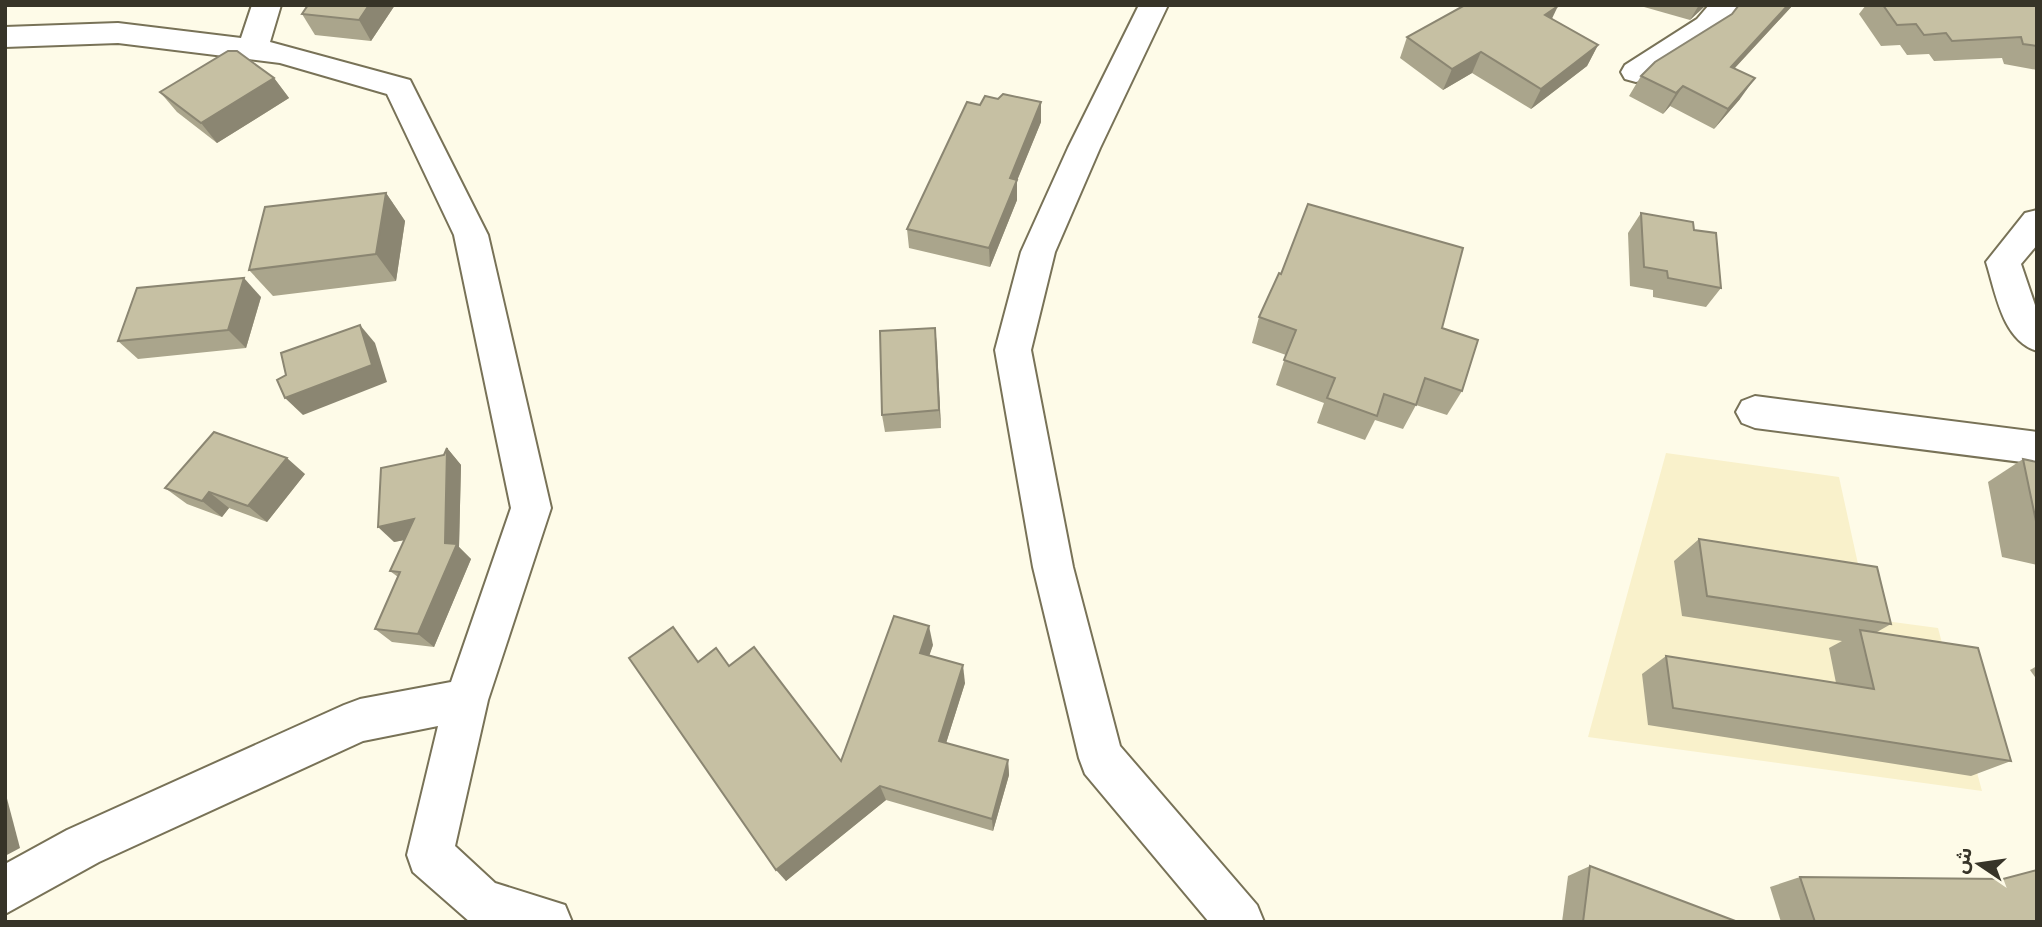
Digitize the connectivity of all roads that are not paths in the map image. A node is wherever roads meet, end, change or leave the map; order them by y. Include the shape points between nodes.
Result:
1 (267, 5) edge
2 (1154, 5) edge
3 (1725, 5) edge
4 (5, 37) edge
5 (252, 50) junction
6 (1636, 72) dead end
7 (2037, 222) edge
8 (2037, 337) edge
9 (1755, 412) dead end
10 (2037, 448) edge
11 (466, 699) junction
12 (5, 890) edge
13 (548, 922) edge
14 (1240, 922) edge

1 - 5 street
2 - 14 street via 1038,252 1013,350 1053,567 1101,758
3 - 6 street via 1707,26
4 - 5 street via 118,33
5 - 11 street via 281,53 399,87 471,235 531,508
7 - 8 street via 2004,261 2022,320
9 - 10 street
11 - 12 street via 360,720 83,846
11 - 13 street via 430,855 482,903

